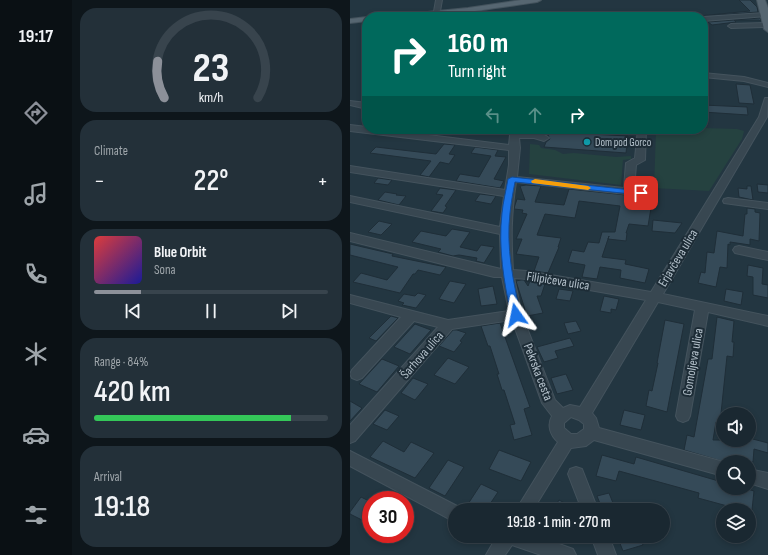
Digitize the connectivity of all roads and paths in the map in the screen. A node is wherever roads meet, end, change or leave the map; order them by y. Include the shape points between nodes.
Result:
1 (439, 0) edge
2 (443, 0) edge
3 (537, 0) edge
4 (761, 0) edge
5 (437, 12) edge
6 (445, 12) edge
7 (463, 12) edge
8 (765, 15) junction
9 (708, 19) edge
10 (362, 20) edge
11 (350, 21) edge
12 (731, 26) dead end
13 (768, 27) edge
14 (708, 76) edge
15 (768, 85) edge
16 (768, 100) edge
17 (350, 103) edge
18 (362, 105) edge
19 (350, 128) edge
20 (362, 129) edge
21 (400, 134) edge
22 (513, 134) edge
23 (527, 134) edge
24 (642, 134) edge
25 (544, 138) dead end
26 (515, 148) junction
27 (350, 169) edge
28 (512, 179) junction
29 (626, 191) junction
30 (509, 194) junction
31 (350, 199) edge
32 (649, 199) dead end
33 (728, 201) dead end
34 (768, 206) edge
35 (505, 232) junction
36 (350, 237) edge
37 (738, 250) dead end
38 (768, 256) edge
39 (507, 275) junction
40 (654, 298) junction
41 (350, 299) edge
42 (702, 308) junction
43 (411, 315) junction
44 (516, 315) junction
45 (768, 321) edge
46 (448, 325) junction
47 (357, 374) dead end
48 (583, 414) junction
49 (561, 416) junction
50 (683, 416) dead end
51 (591, 432) junction
52 (350, 436) edge
53 (567, 441) junction
54 (350, 458) edge
55 (716, 467) edge
56 (576, 474) dead end
57 (756, 478) edge
58 (768, 481) edge
59 (528, 503) edge
60 (587, 503) edge
61 (448, 510) edge
62 (503, 543) edge
63 (532, 543) edge
64 (603, 543) edge
65 (495, 555) edge
66 (567, 555) edge
67 (607, 555) edge

1 - 5 street
2 - 6 street
3 - 7 main road
4 - 8 main road
8 - 9 street
8 - 13 main road
10 - 11 main road
12 - 13 street
14 - 15 street
16 - 40 street, Erjavčeva ulica via 763,117
17 - 18 street
19 - 20 street
21 - 26 street
22 - 26 street, Pekrska cesta
23 - 25 street
24 - 29 street via 640,160 631,163 630,188
26 - 28 street, Pekrska cesta
27 - 30 street
28 - 29 street
28 - 30 street, Pekrska cesta
29 - 32 street via 648,195
30 - 35 street, Pekrska cesta
31 - 35 street
33 - 34 street
35 - 39 street, Pekrska cesta
36 - 39 street, Filipičeva ulica
37 - 38 street
39 - 40 street, Filipičeva ulica via 527,275
39 - 44 street, Pekrska cesta
40 - 42 street, Filipičeva ulica
40 - 48 street, Erjavčeva ulica
41 - 43 street
42 - 45 street, Filipičeva ulica
42 - 50 street, Gomoljeva ulica
43 - 46 street
43 - 47 street
44 - 46 street, Šarhova ulica
44 - 49 street, Pekrska cesta via 549,404
46 - 52 street, Šarhova ulica
48 - 49 street via 570,412
48 - 51 street via 591,423
49 - 53 street via 557,428
51 - 53 street via 581,441
51 - 55 street
53 - 59 street
54 - 61 street
56 - 60 street
57 - 58 street
62 - 65 street
63 - 66 street
64 - 67 street

